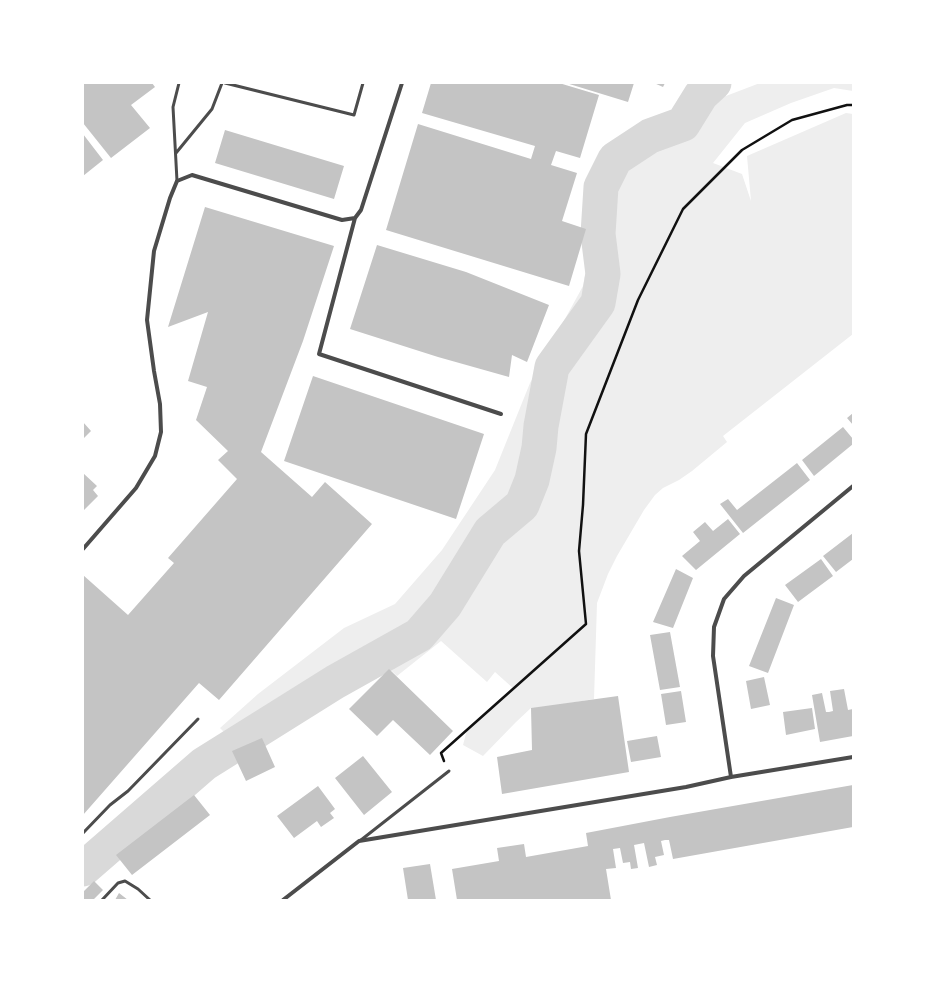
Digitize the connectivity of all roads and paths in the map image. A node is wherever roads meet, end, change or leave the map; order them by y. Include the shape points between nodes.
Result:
1 (179, 83) edge
2 (222, 83) edge
3 (226, 83) edge
4 (364, 83) edge
5 (402, 83) edge
6 (853, 105) edge
7 (176, 153) junction
8 (177, 181) junction
9 (355, 218) junction
10 (500, 414) dead end
11 (853, 486) edge
12 (83, 549) edge
13 (198, 719) dead end
14 (441, 753) dead end
15 (853, 757) edge
16 (448, 771) dead end
17 (731, 777) junction
18 (83, 833) edge
19 (359, 841) junction
20 (102, 900) edge
21 (150, 900) edge
22 (283, 900) edge

1 - 7 lane via 173,107
2 - 7 lane via 212,109
3 - 4 lane via 354,115
5 - 9 street via 361,210
6 - 14 path via 792,120 742,150 683,209 638,300 586,434 579,551 586,624
7 - 8 lane
8 - 9 street via 192,175 342,220
8 - 12 street via 154,252 147,320 160,404 160,432 155,456 136,488
9 - 10 street via 319,354
11 - 17 street via 744,576 724,599 714,627 713,656
13 - 18 lane
15 - 17 street
16 - 19 lane
17 - 19 street via 686,787
19 - 22 street
20 - 21 lane via 118,883 126,882

